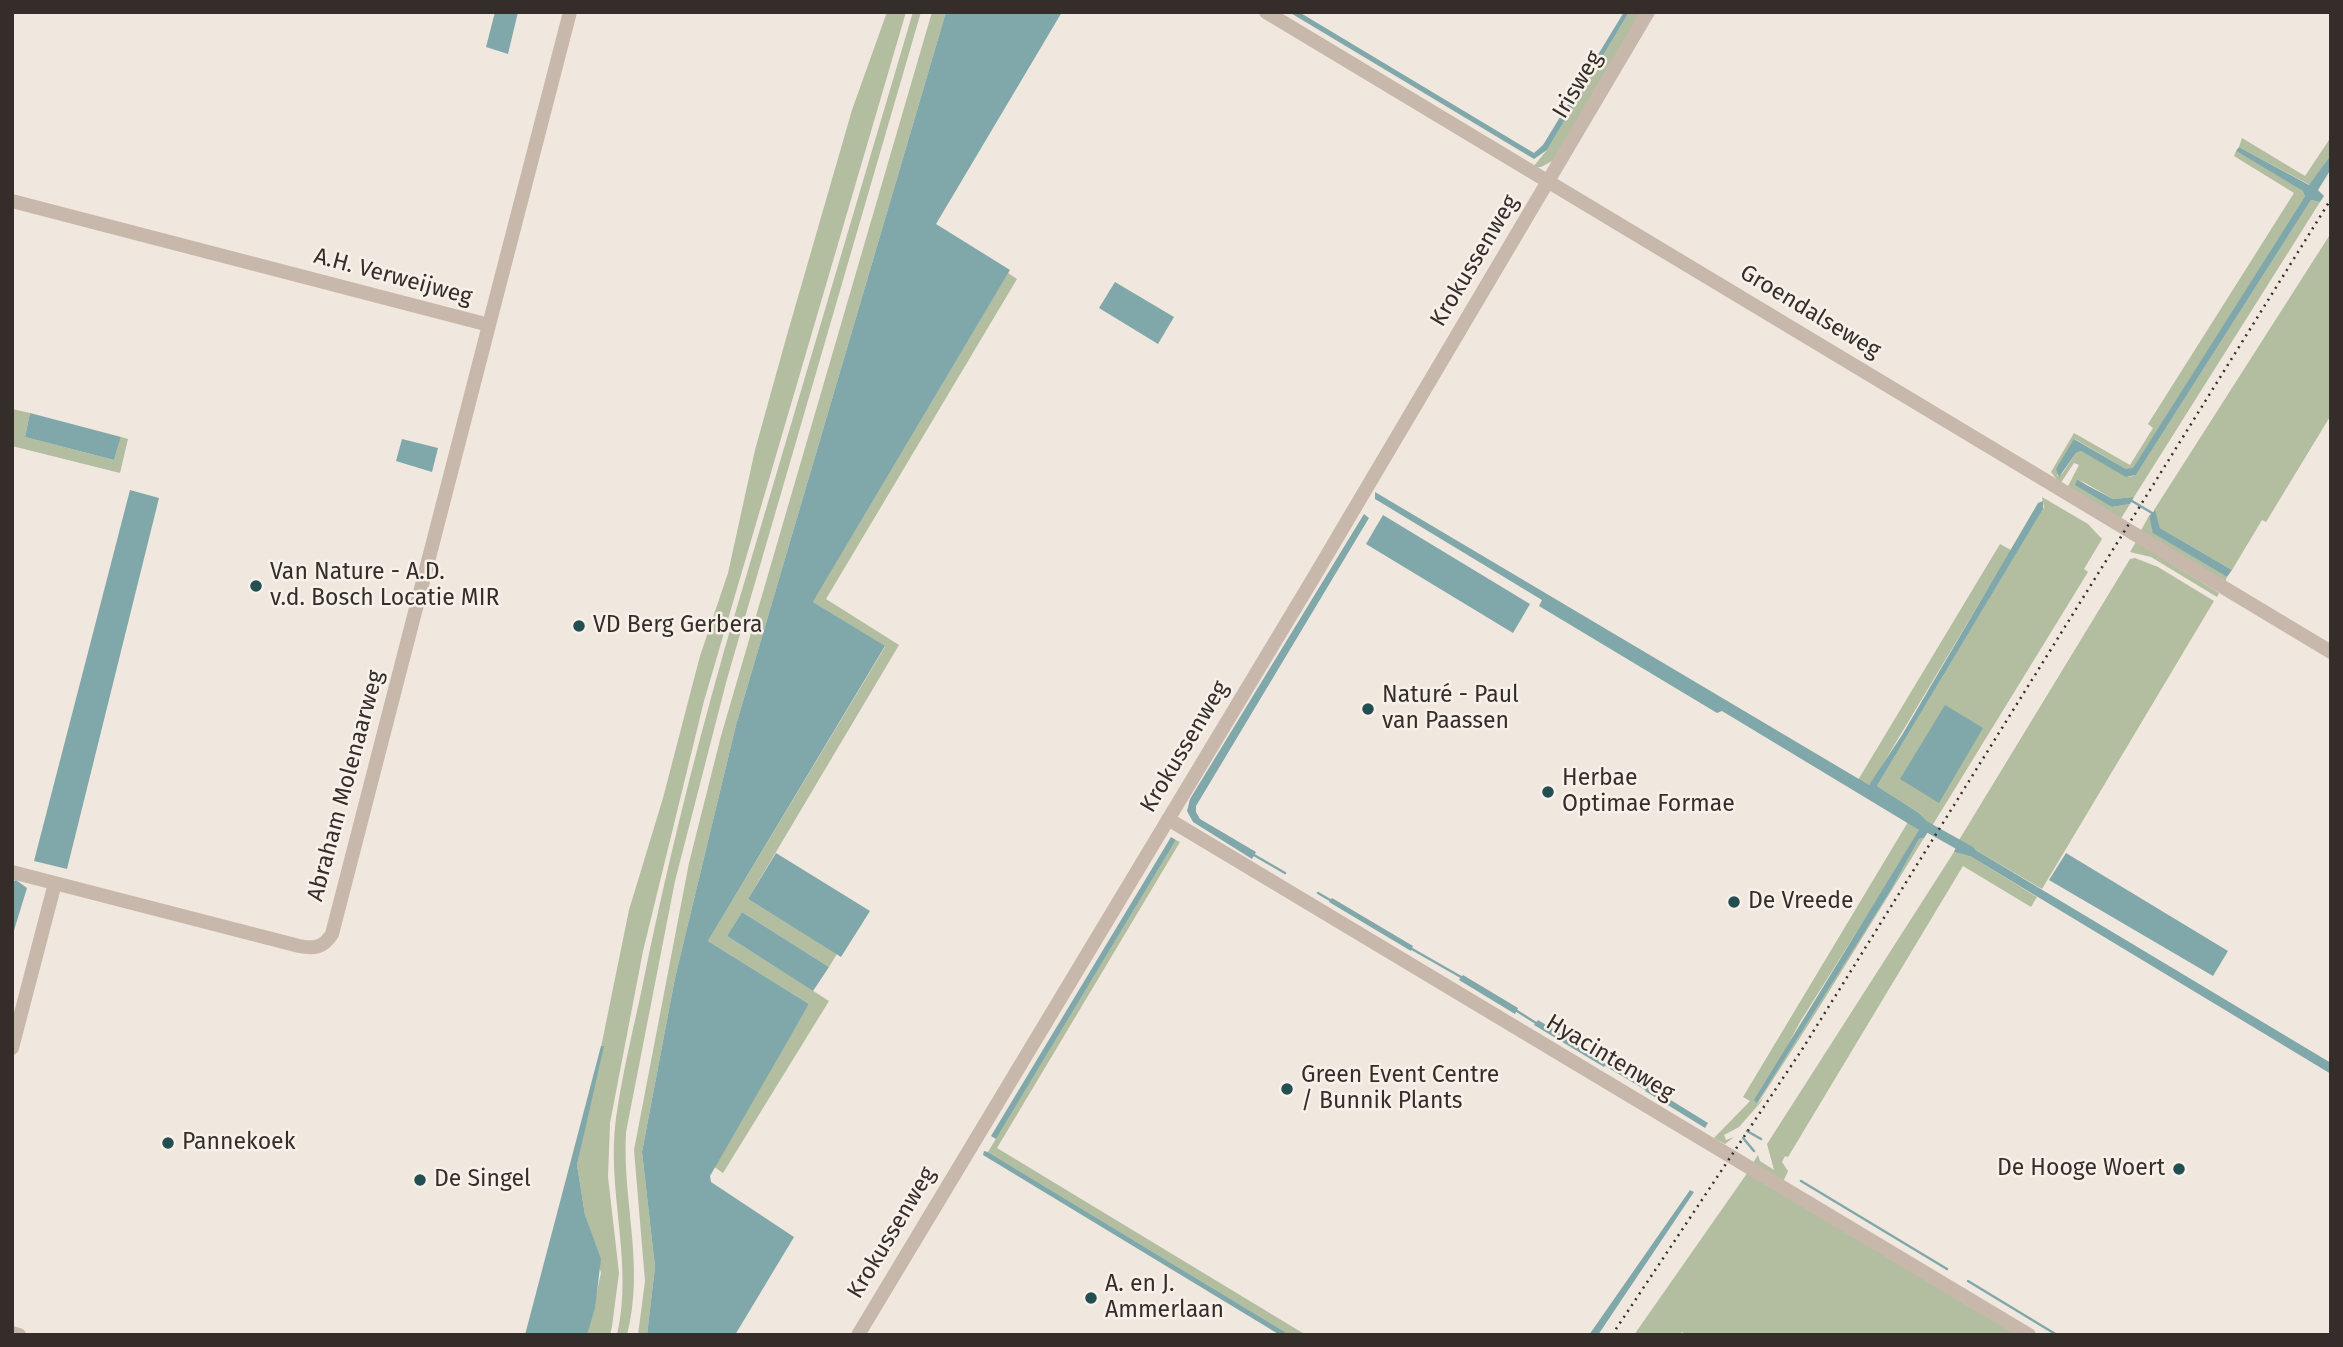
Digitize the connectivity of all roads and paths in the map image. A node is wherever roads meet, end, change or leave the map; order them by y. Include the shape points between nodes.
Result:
1 (570, 12) edge
2 (1266, 12) edge
3 (1648, 12) edge
4 (1547, 181) junction
5 (12, 201) edge
6 (489, 325) junction
7 (2331, 652) edge
8 (1168, 819) junction
9 (12, 872) edge
10 (55, 883) junction
11 (12, 1048) edge
12 (12, 1333) edge
13 (19, 1335) edge
14 (858, 1335) edge
15 (2029, 1335) edge

1 - 6 street, A.H. Verweijweg
2 - 4 street, Groendalseweg
3 - 4 street, Irisweg
4 - 7 street, Groendalseweg
4 - 8 street, Krokussenweg
5 - 6 street, A.H. Verweijweg
6 - 10 street, Abraham Molenaarweg via 326,944 299,946
8 - 14 street, Krokussenweg
8 - 15 street, Hyacintenweg
9 - 10 street, Abraham Molenaarweg
10 - 11 street
12 - 13 street

